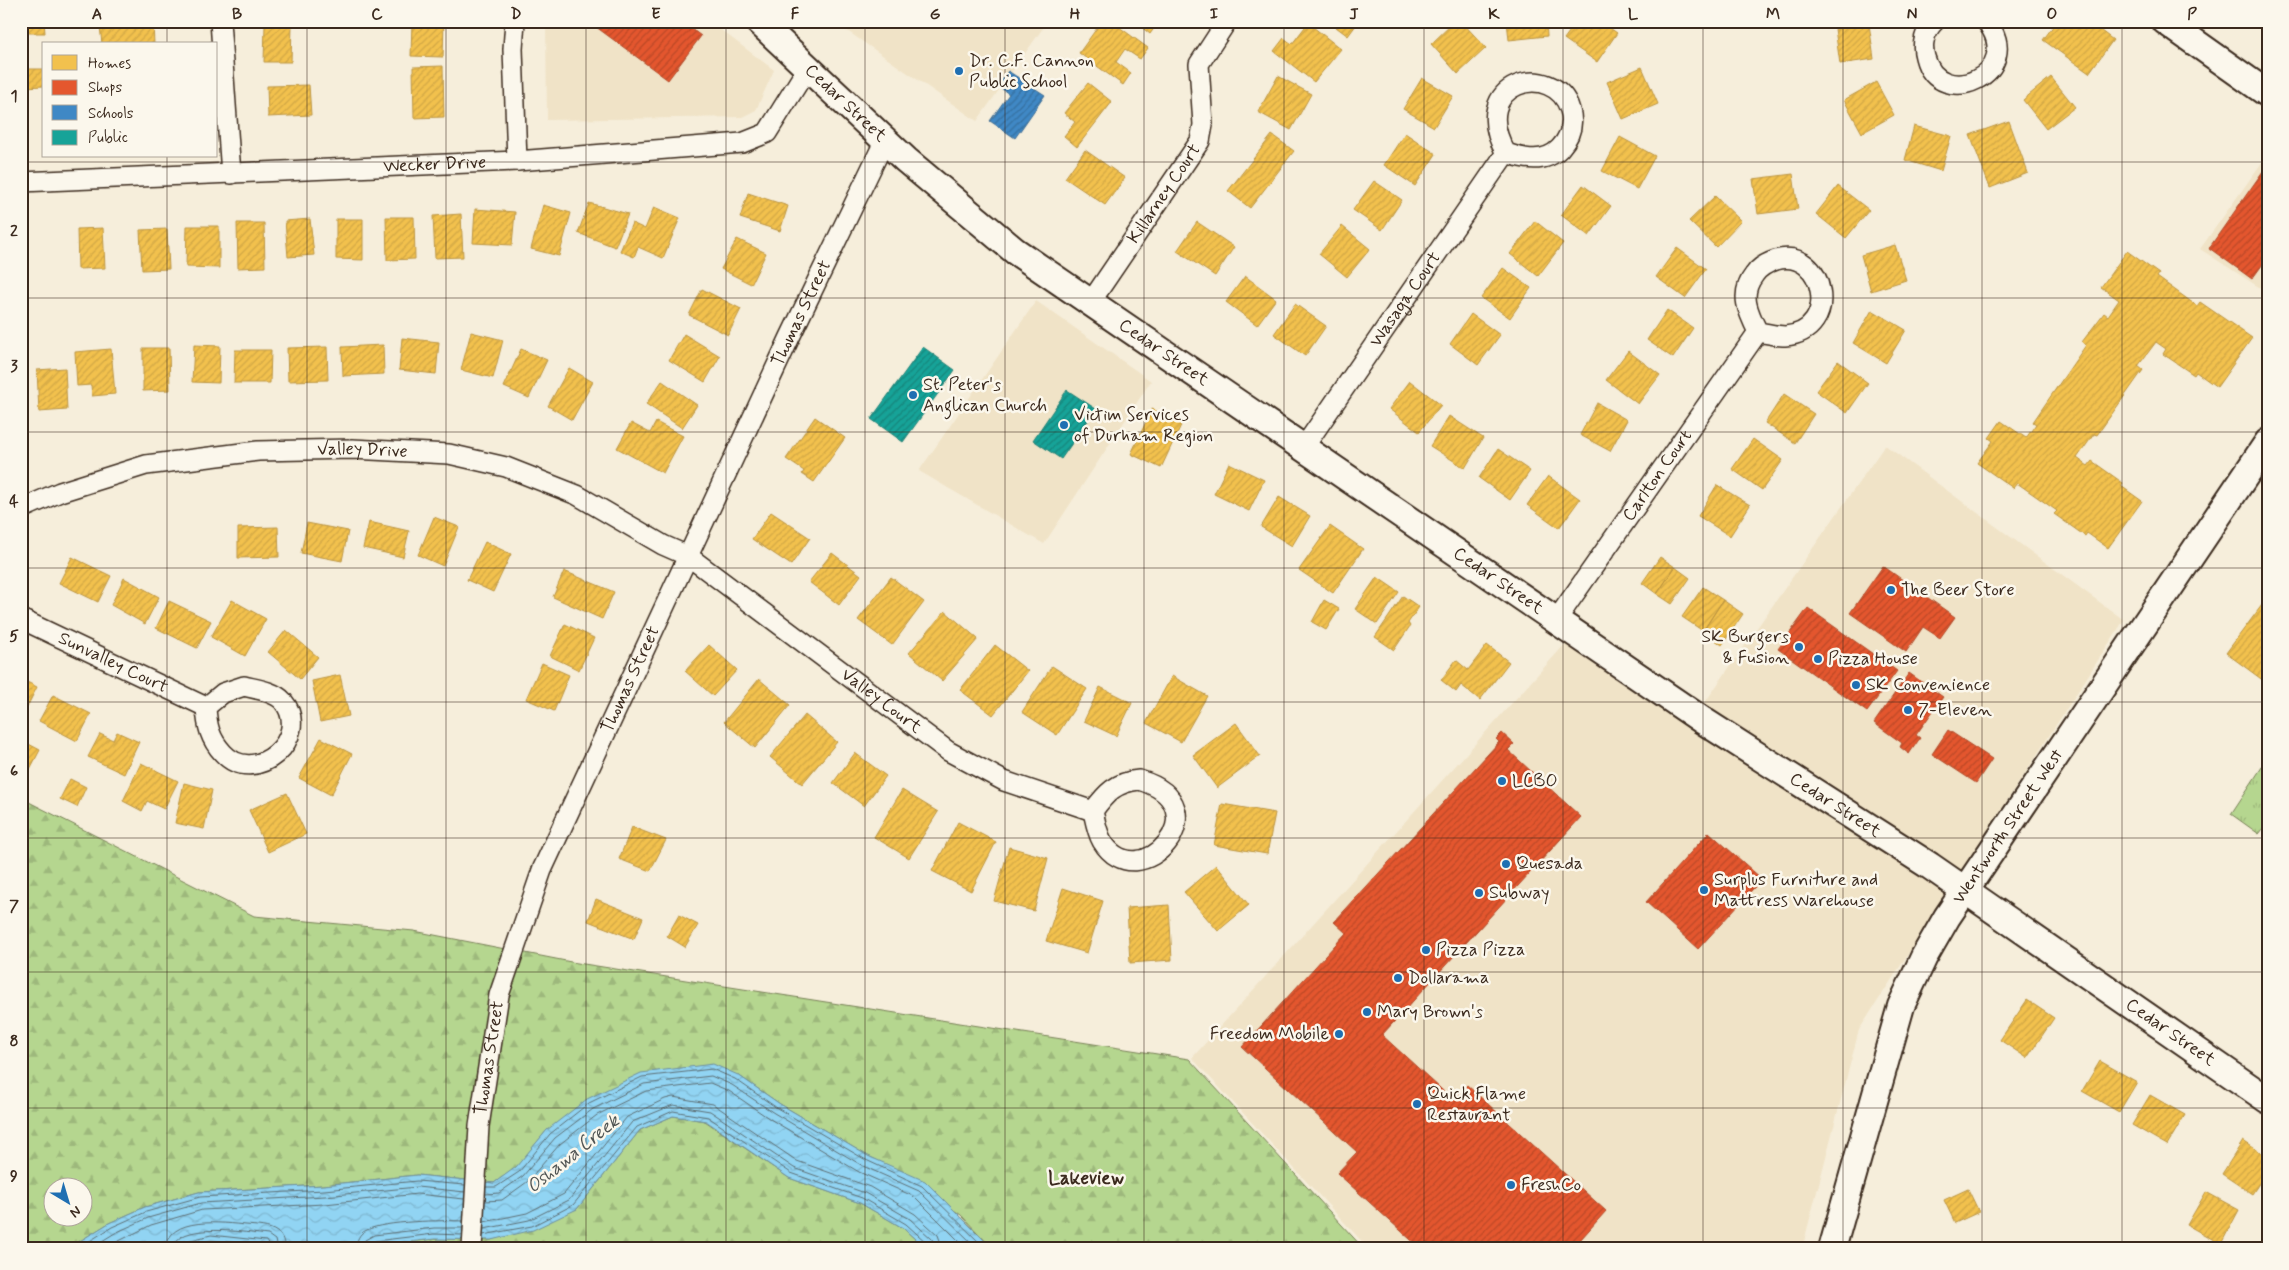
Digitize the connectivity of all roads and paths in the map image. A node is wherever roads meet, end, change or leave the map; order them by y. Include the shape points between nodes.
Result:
1 (220, 21) edge
2 (515, 21) edge
3 (758, 21) edge
4 (1227, 21) edge
5 (1935, 21) edge
6 (1986, 21) edge
7 (2165, 21) edge
8 (808, 67) junction
9 (2268, 94) edge
10 (885, 140) junction
11 (1506, 153) junction
12 (517, 161) junction
13 (231, 174) junction
14 (21, 182) edge
15 (1090, 303) junction
16 (1758, 332) junction
17 (2268, 442) edge
18 (1304, 448) junction
19 (21, 509) edge
20 (688, 556) junction
21 (21, 619) edge
22 (1557, 619) junction
23 (206, 707) junction
24 (1093, 811) junction
25 (1966, 890) junction
26 (2268, 1100) edge
27 (472, 1249) edge
28 (1832, 1249) edge

1 - 13 street
2 - 12 street
3 - 8 street, Cedar Street
4 - 15 street, Killarney Court via 1199,64 1203,125 1200,141
5 - 6 street via 1924,39 1926,63 1942,80 1965,84 1986,74 1995,58 1997,41
7 - 9 street
8 - 10 street, Cedar Street
8 - 12 street, Wecker Drive via 767,133 742,143
10 - 15 street, Cedar Street via 982,225
10 - 20 street, Thomas Street
11 - 11 street via 1495,130 1494,118 1504,94 1526,82 1538,82 1561,93 1572,115 1566,141 1558,151 1533,160
11 - 18 street, Wasaga Court
12 - 13 street, Wecker Drive
13 - 14 street, Wecker Drive
15 - 18 street, Cedar Street
16 - 16 street via 1783,336 1795,334 1815,320 1822,297 1820,285 1804,265 1779,259 1756,270 1745,294 1746,307
16 - 22 street, Carlton Court
17 - 25 street, Wentworth Street West
18 - 22 street, Cedar Street
19 - 20 street, Valley Drive via 60,492 146,465 258,451 352,449 449,454 506,467 577,495
20 - 24 street, Valley Court via 948,751 1004,781
20 - 27 street, Thomas Street via 542,870 499,995 478,1126
21 - 23 street, Sunvalley Court
22 - 25 street, Cedar Street via 1702,720
23 - 23 street via 207,727 216,745 228,758 241,764 260,765 273,758 288,741 292,720 282,701 265,690 244,686 223,693
24 - 24 street via 1102,840 1110,851 1131,860 1152,856 1169,843 1175,830 1174,806 1166,793 1154,784 1139,780 1126,781 1112,788
25 - 26 street, Cedar Street
25 - 28 street, Wentworth Street West via 1924,957 1902,1006

